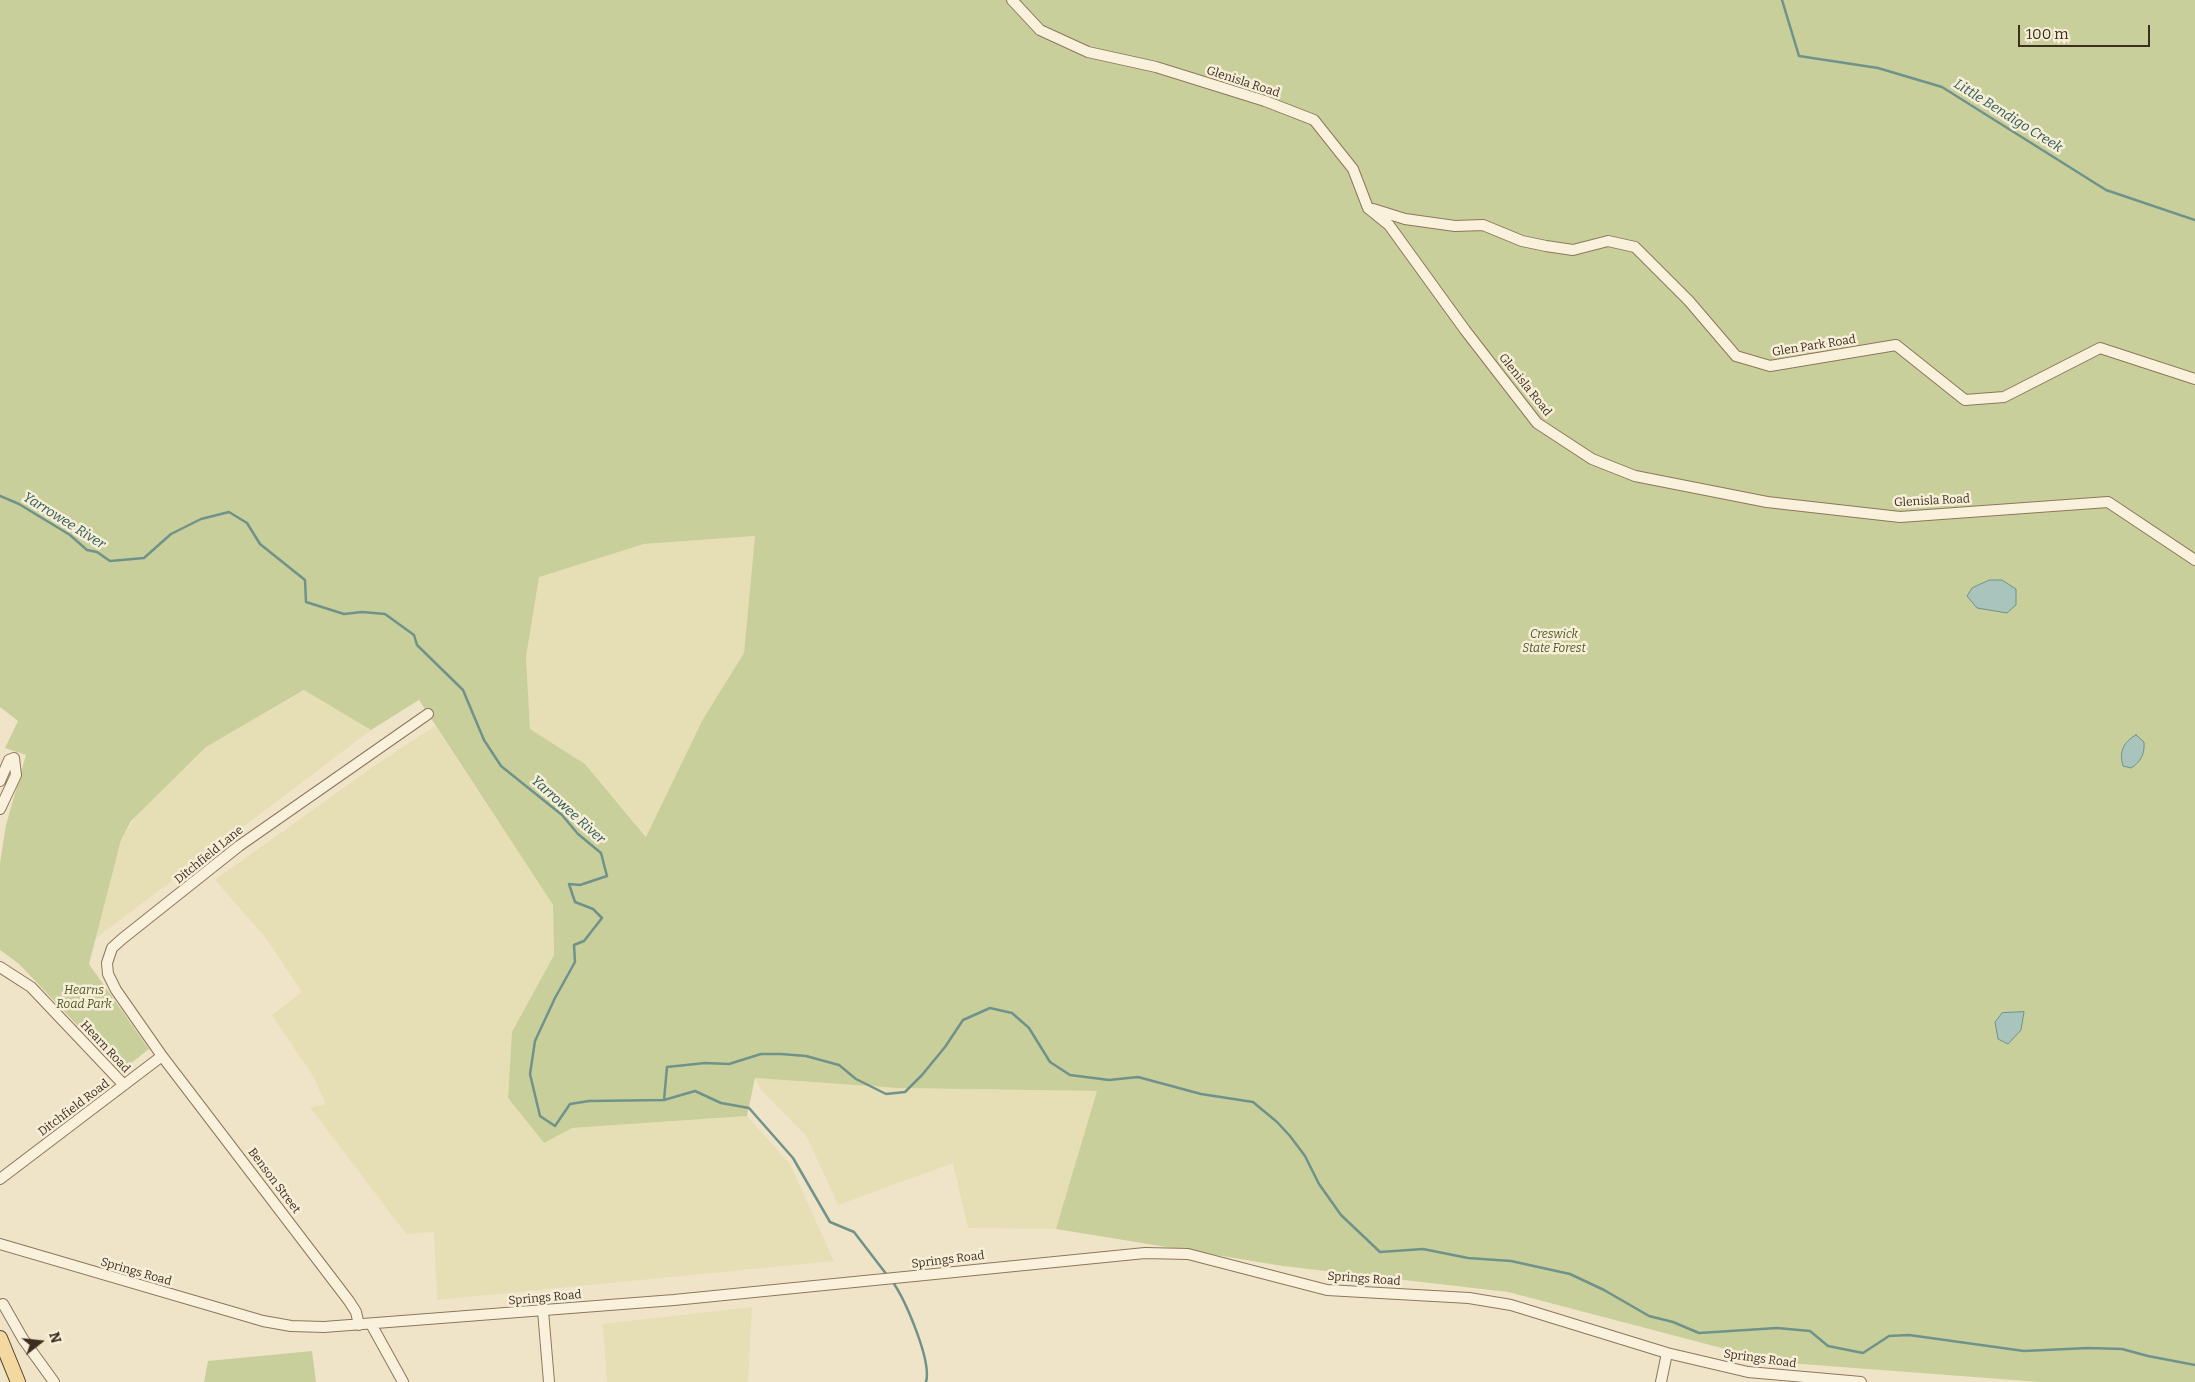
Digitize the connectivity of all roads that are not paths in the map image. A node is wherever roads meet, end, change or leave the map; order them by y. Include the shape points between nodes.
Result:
1 (1012, 0) edge
2 (1368, 208) junction
3 (2195, 379) edge
4 (2195, 560) edge
5 (428, 714) dead end
6 (0, 781) edge
7 (0, 809) edge
8 (0, 967) edge
9 (162, 1056) junction
10 (124, 1085) junction
11 (0, 1180) edge
12 (0, 1244) edge
13 (0, 1252) edge
14 (33, 1255) junction
15 (3, 1304) dead end
16 (543, 1311) junction
17 (371, 1324) junction
18 (358, 1325) junction
19 (0, 1338) edge
20 (1668, 1353) junction
21 (18, 1382) edge
22 (54, 1382) edge
23 (403, 1382) edge
24 (549, 1382) edge
25 (1661, 1382) edge
26 (1861, 1382) edge

1 - 2 street, Glenisla Road via 1040,30 1088,52 1156,67 1314,120 1353,169
2 - 3 street, Glen Park Road via 1455,226 1483,224 1522,241 1573,250 1608,241 1635,247 1689,301 1736,356 1770,366 1896,345 1966,400 2004,397 2100,348
2 - 4 street, Glenisla Road via 1389,225 1537,423 1592,460 1635,476 1767,502 1900,517 2108,502
5 - 9 street, Ditchfield Lane via 244,842 112,948 107,966 112,984
6 - 7 street via 9,760 14,758 16,775
8 - 10 street, Hearn Road via 31,987
9 - 10 street, Ditchfield Road
9 - 18 street, Benson Street via 349,1300 356,1312
10 - 11 street, Ditchfield Road
12 - 14 street, Springs Road
13 - 14 street, Springs Road
14 - 18 street, Springs Road via 272,1323 299,1327
15 - 22 street
16 - 17 street, Springs Road
16 - 20 street, Springs Road via 1145,1253 1188,1254 1327,1290 1469,1298 1511,1305
16 - 24 street
17 - 18 street, Springs Road
17 - 23 street
19 - 21 main road
20 - 25 street
20 - 26 street, Springs Road via 1755,1373

